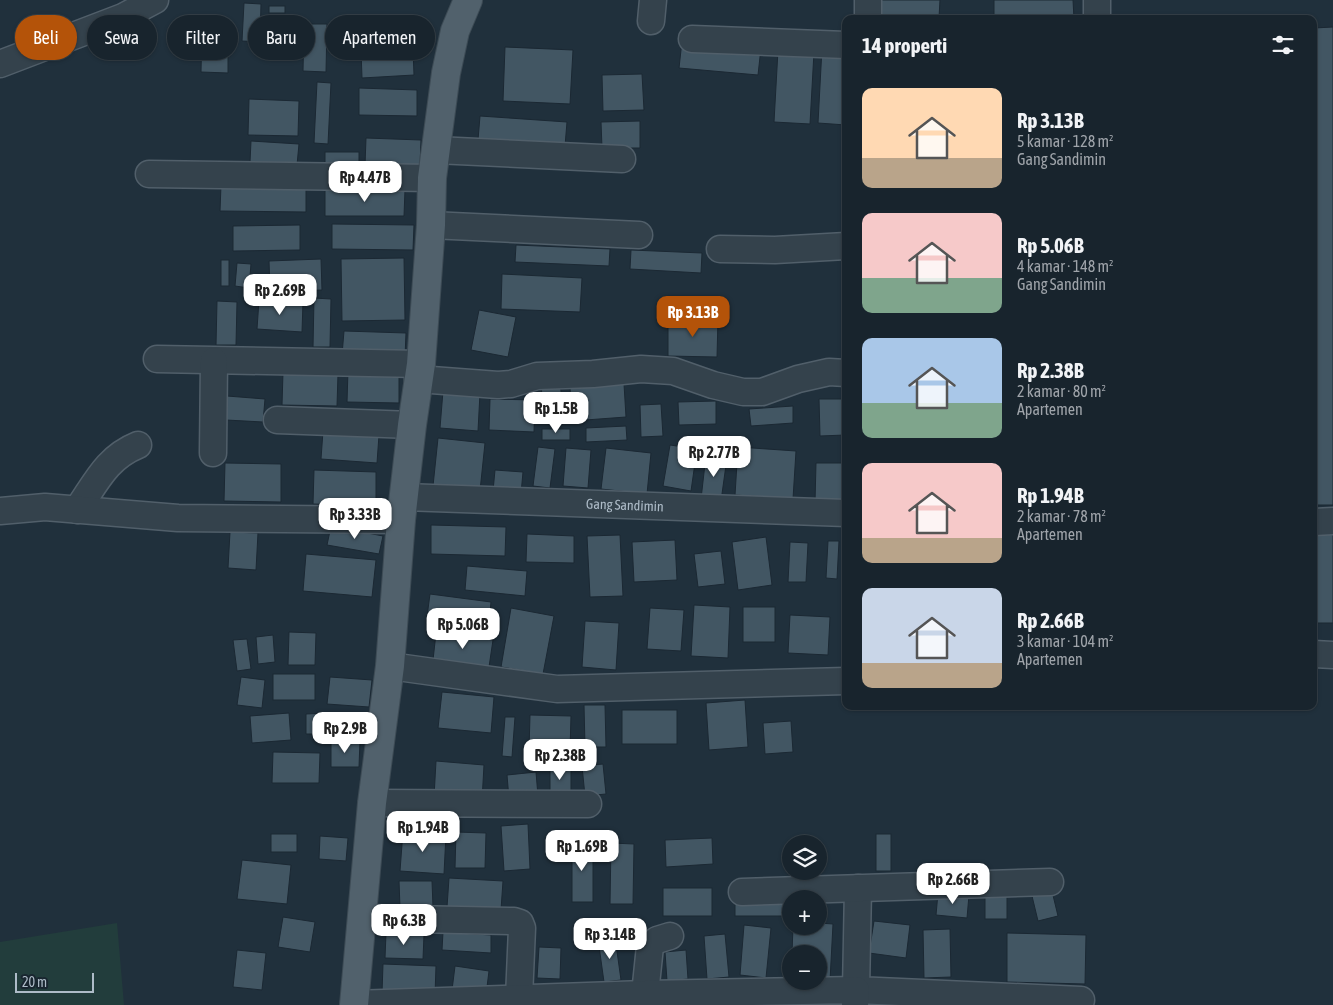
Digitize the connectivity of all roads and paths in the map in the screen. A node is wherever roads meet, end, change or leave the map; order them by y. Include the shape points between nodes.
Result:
1 (154, 0) edge
2 (468, 0) edge
3 (868, 0) edge
4 (1097, 0) edge
5 (868, 15) edge
6 (1097, 15) edge
7 (692, 39) dead end
8 (842, 45) edge
9 (0, 64) edge
10 (436, 150) junction
11 (622, 159) dead end
12 (149, 174) dead end
13 (432, 178) junction
14 (432, 226) junction
15 (639, 235) dead end
16 (842, 246) edge
17 (720, 248) dead end
18 (157, 359) dead end
19 (214, 361) junction
20 (420, 372) junction
21 (842, 373) edge
22 (277, 420) dead end
23 (412, 425) junction
24 (138, 445) dead end
25 (213, 453) dead end
26 (403, 509) junction
27 (77, 510) junction
28 (0, 511) edge
29 (842, 513) edge
30 (1317, 522) edge
31 (1333, 522) edge
32 (1317, 654) edge
33 (1333, 654) edge
34 (390, 666) junction
35 (842, 680) edge
36 (372, 803) junction
37 (588, 804) dead end
38 (1050, 882) dead end
39 (858, 888) junction
40 (742, 892) dead end
41 (362, 918) junction
42 (670, 936) dead end
43 (645, 994) junction
44 (519, 998) junction
45 (856, 998) edge
46 (1081, 1000) dead end
47 (354, 1005) edge

1 - 9 street via 123,17
2 - 10 main road via 455,31 446,73
3 - 5 street
4 - 6 street
7 - 8 street
10 - 11 street
10 - 13 main road
12 - 13 street
13 - 14 main road
14 - 15 street
14 - 20 main road
16 - 17 street via 775,250
18 - 19 street
19 - 20 street
19 - 25 street
20 - 21 street via 498,385 537,376 641,369 673,371 713,385 762,392 798,379 829,372
20 - 23 main road
22 - 23 street
23 - 26 main road
24 - 27 street via 109,463
26 - 27 street, Gang Sandimin via 178,518
26 - 29 street, Gang Sandimin
26 - 34 main road
27 - 28 street, Gang Sandimin via 45,507
30 - 31 street
32 - 33 street
34 - 35 street via 556,689
34 - 36 main road
36 - 37 street
36 - 41 main road
38 - 39 street
39 - 40 street
39 - 45 street
41 - 44 street via 520,923
41 - 47 main road
42 - 43 street via 650,946
43 - 44 street
43 - 45 street
44 - 47 street
45 - 46 street

